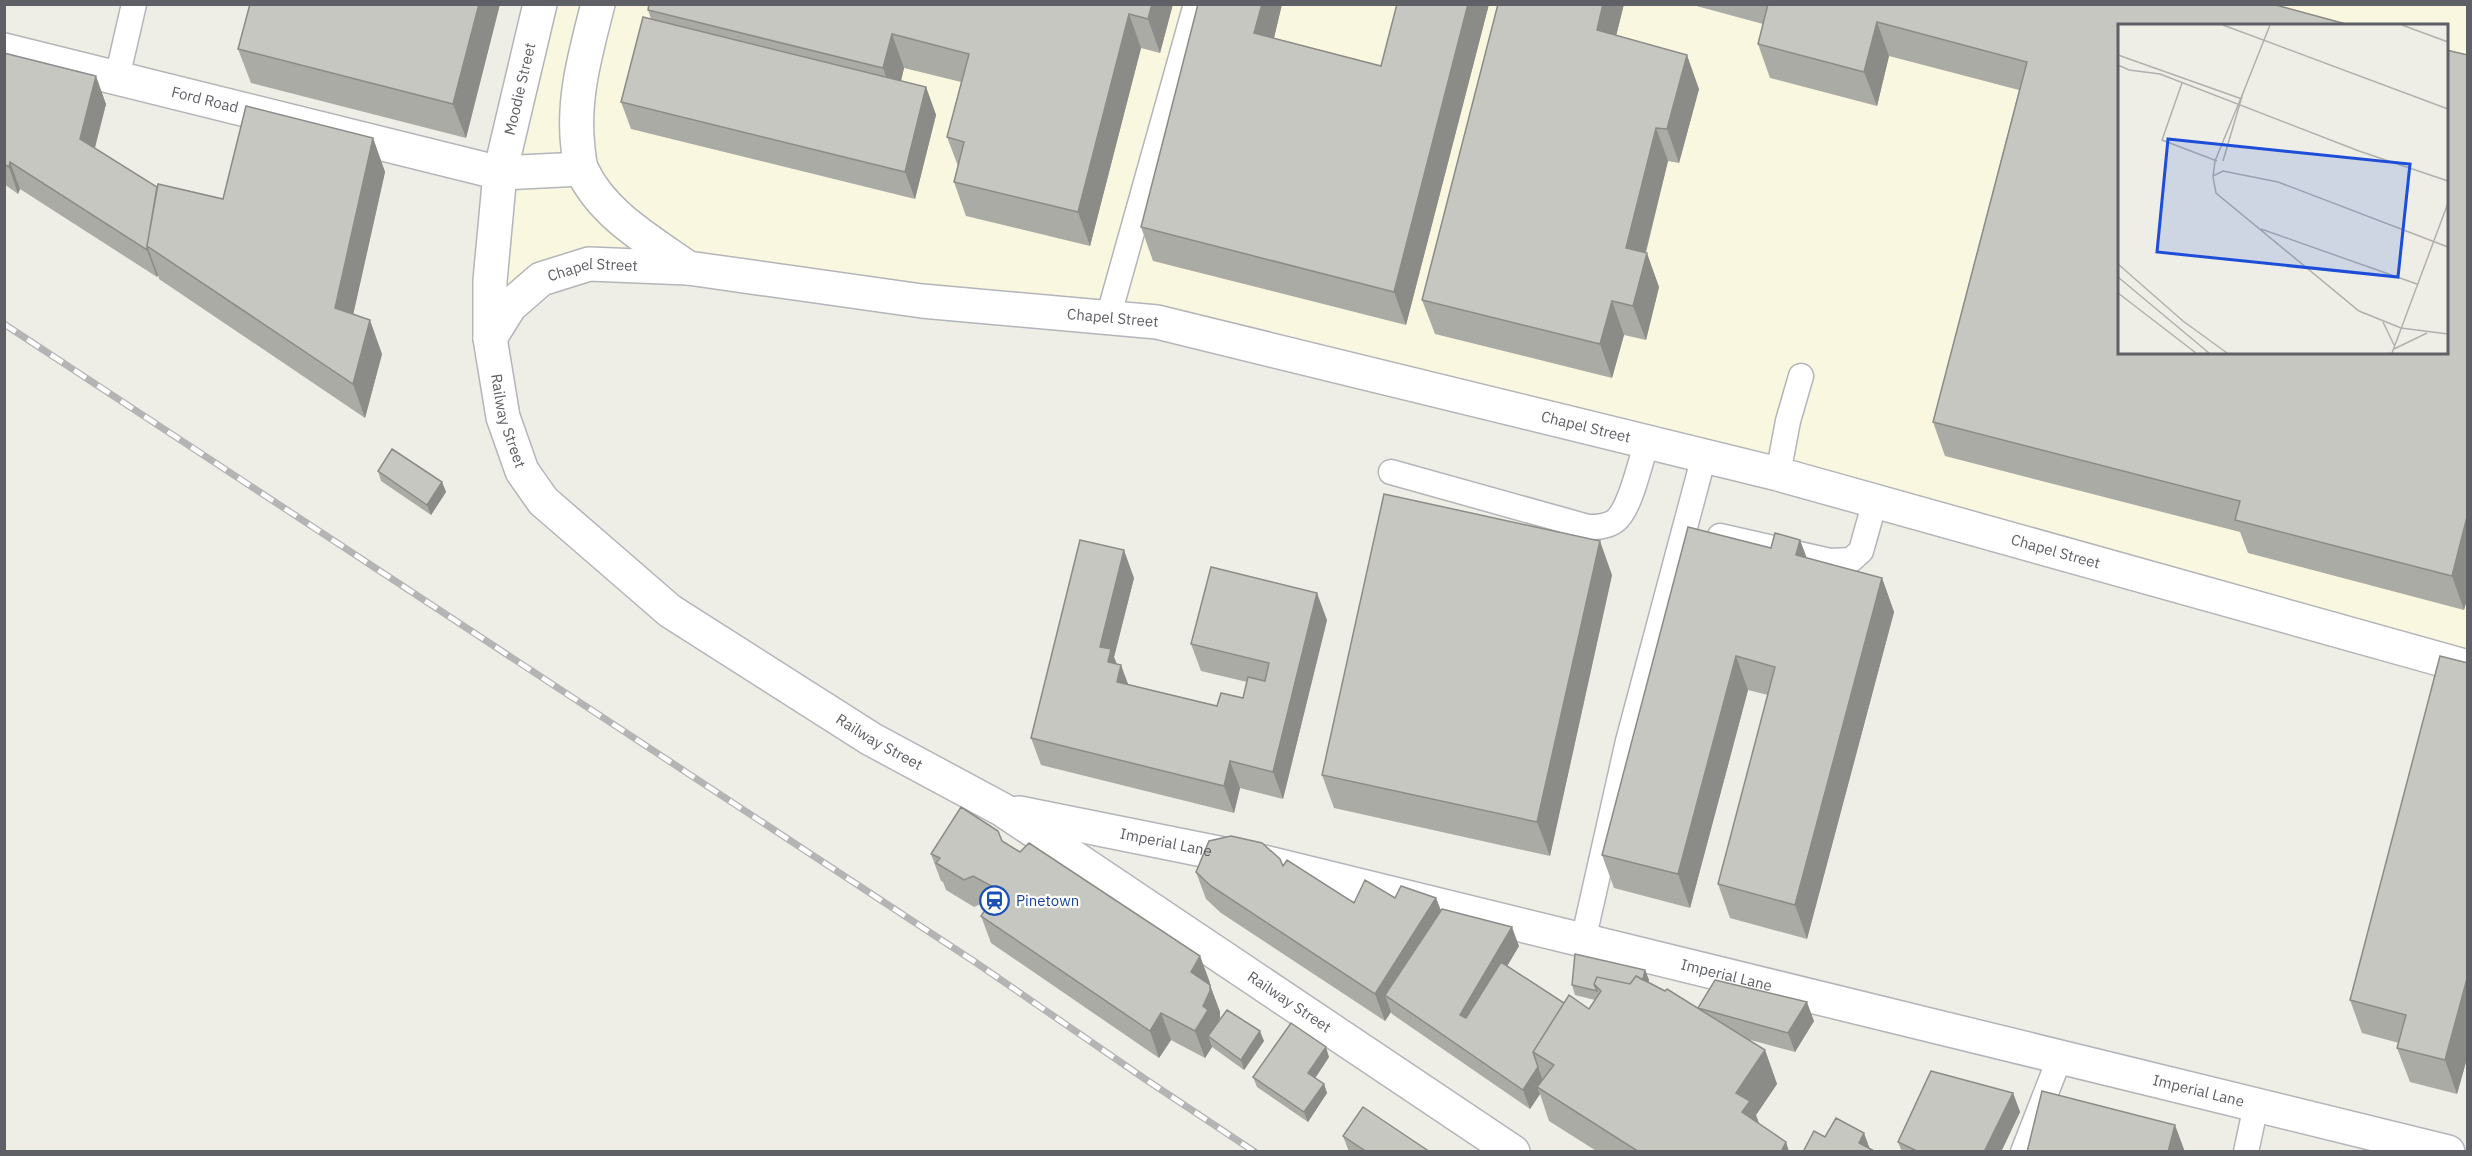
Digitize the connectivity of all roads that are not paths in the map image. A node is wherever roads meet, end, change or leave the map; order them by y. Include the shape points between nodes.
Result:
1 (134, 4) edge
2 (540, 4) edge
3 (598, 4) edge
4 (1196, 4) edge
5 (4, 50) edge
6 (117, 78) junction
7 (581, 169) junction
8 (500, 173) junction
9 (688, 268) junction
10 (1108, 318) junction
11 (490, 338) junction
12 (1801, 376) dead end
13 (1647, 442) junction
14 (1704, 456) junction
15 (1392, 472) dead end
16 (1778, 474) junction
17 (1875, 501) junction
18 (1685, 528) junction
19 (2468, 667) edge
20 (1003, 810) junction
21 (1583, 940) junction
22 (2061, 1057) junction
23 (2256, 1104) junction
24 (1513, 1152) edge
25 (2023, 1152) edge
26 (2246, 1152) edge
27 (2448, 1152) edge

1 - 6 lane
2 - 8 street, Moodie Street
3 - 7 street via 577,98
4 - 10 lane
5 - 6 street, Ford Road
6 - 8 street, Ford Road
7 - 8 street, Ford Road
7 - 9 street, Chapel Street via 603,201 632,228
8 - 11 street, Railway Street via 490,281
9 - 10 street, Chapel Street via 922,301
9 - 11 street, Chapel Street via 589,264 563,271 541,279 521,295
10 - 13 street, Chapel Street via 1157,322
11 - 20 street, Railway Street via 503,417 522,471 543,501 576,532 670,611 871,739
12 - 16 lane
13 - 14 street, Chapel Street
13 - 15 lane via 1624,511 1616,521 1600,527 1588,527
14 - 16 street, Chapel Street
14 - 18 lane
16 - 17 street, Chapel Street
17 - 18 lane via 1861,551 1851,560 1830,561
17 - 19 street, Chapel Street
18 - 21 lane via 1628,741
20 - 21 street, Imperial Lane via 1269,863
20 - 24 street, Railway Street
21 - 22 street, Imperial Lane
22 - 23 street, Imperial Lane
22 - 25 lane
23 - 26 lane
23 - 27 street, Imperial Lane

